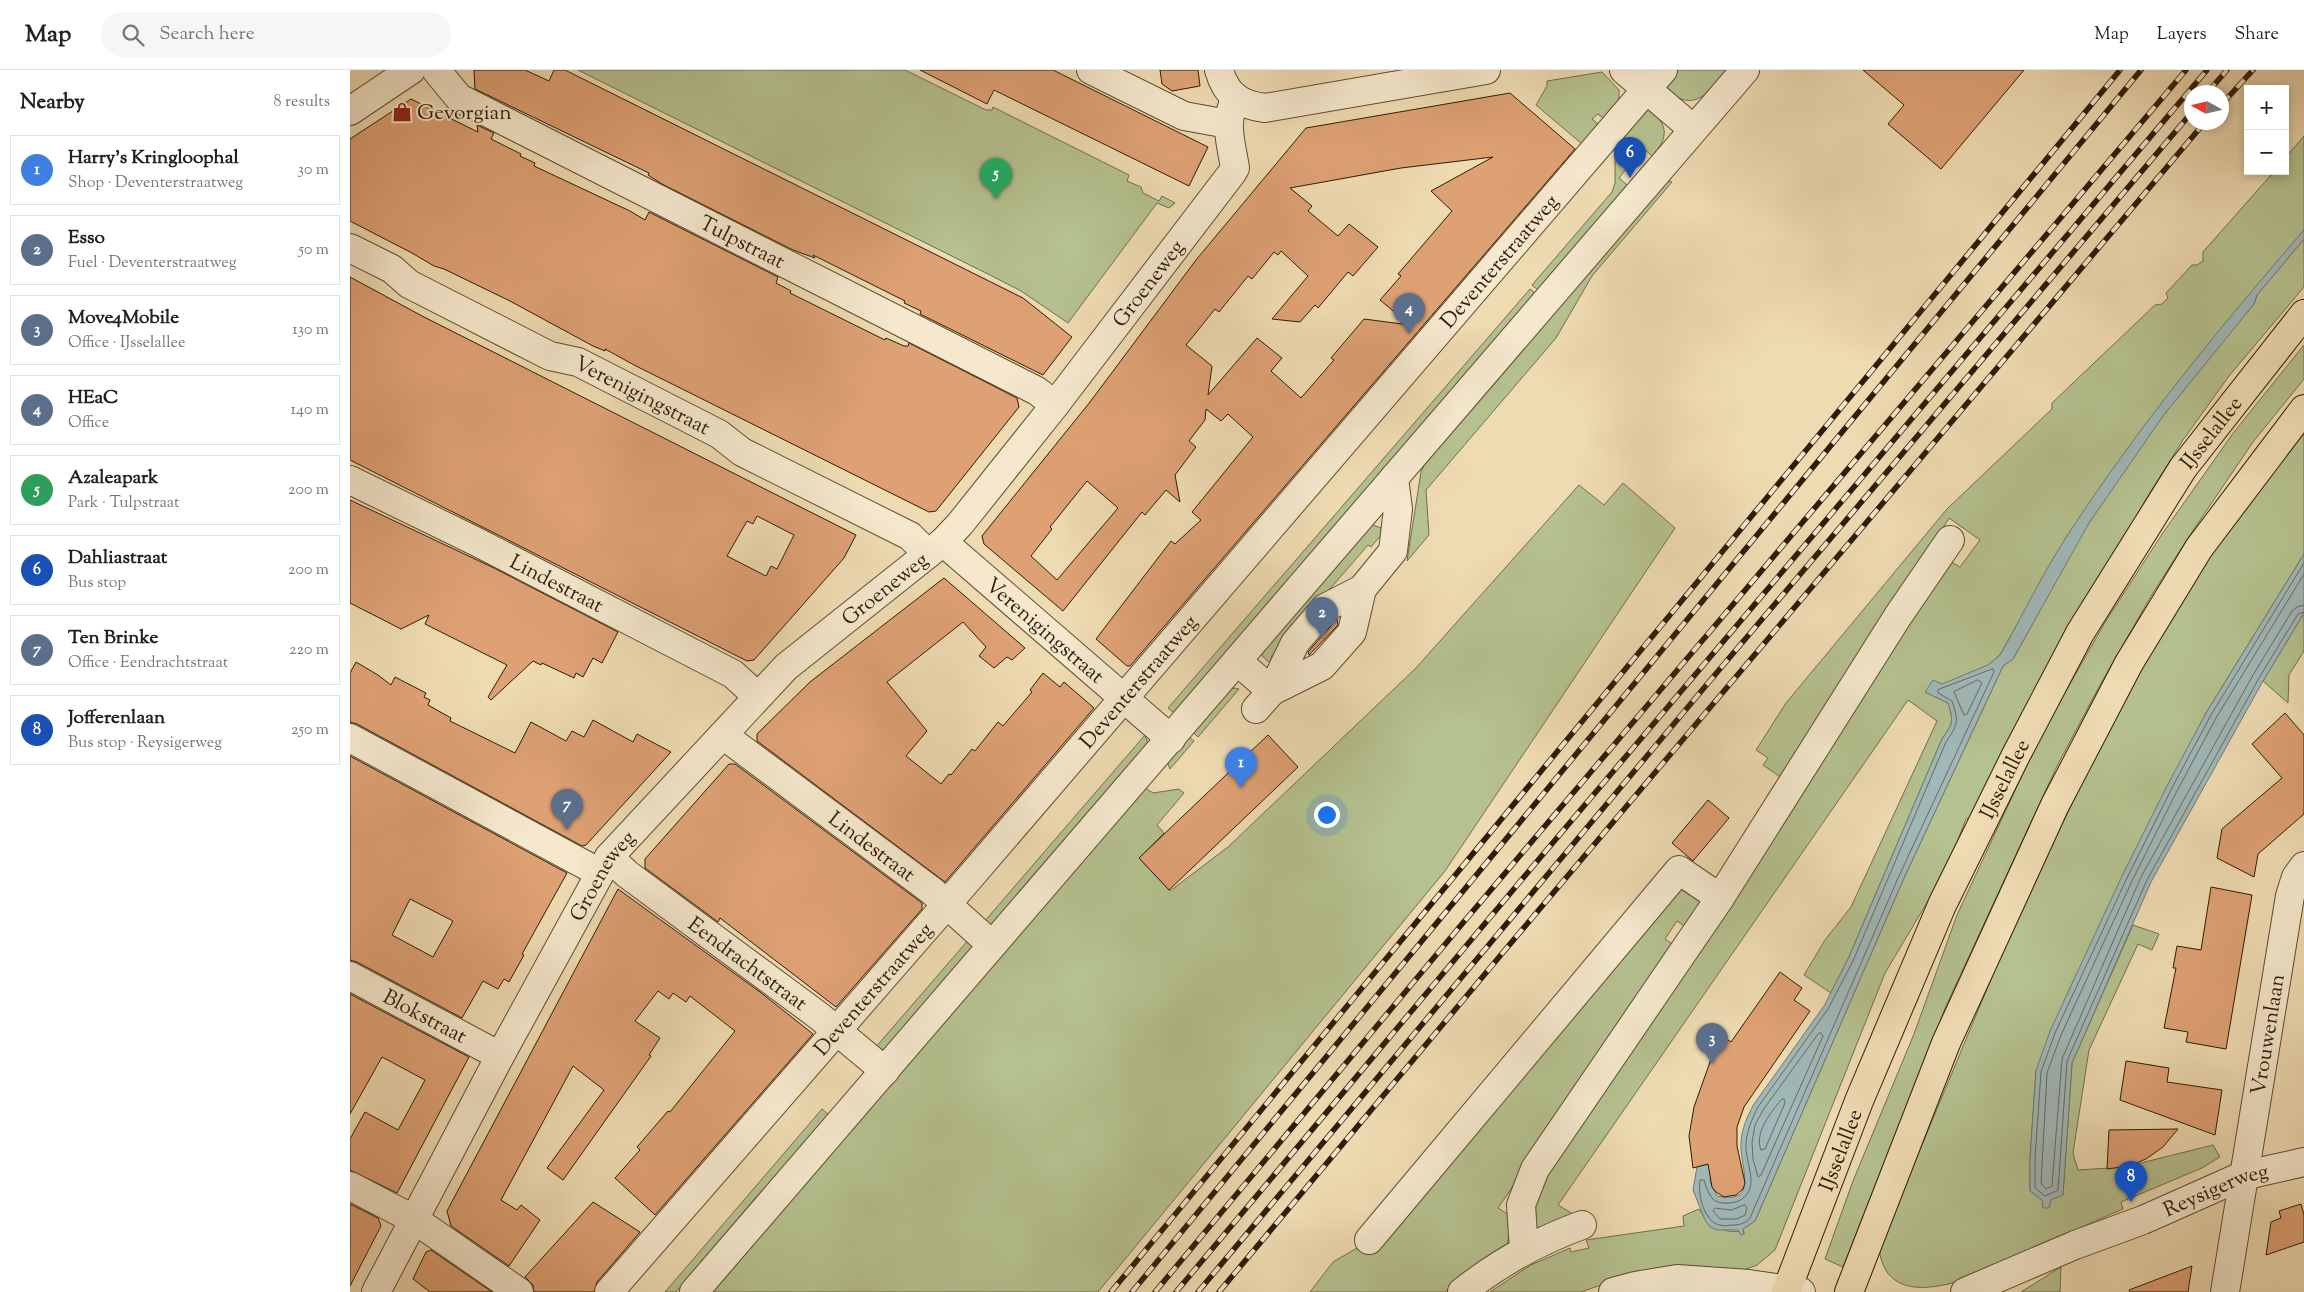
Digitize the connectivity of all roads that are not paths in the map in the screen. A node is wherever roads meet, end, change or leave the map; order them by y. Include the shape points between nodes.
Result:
1 (411, 70) edge
2 (436, 70) edge
3 (1091, 70) edge
4 (1219, 70) edge
5 (1624, 70) edge
6 (1744, 70) edge
7 (1476, 71) edge
8 (1654, 79) edge
9 (1236, 98) junction
10 (350, 111) edge
11 (1228, 124) junction
12 (1693, 129) junction
13 (350, 248) edge
14 (2304, 314) edge
15 (1055, 405) junction
16 (2304, 408) edge
17 (1394, 478) junction
18 (350, 480) edge
19 (1950, 540) dead end
20 (935, 548) junction
21 (1362, 589) junction
22 (1237, 660) junction
23 (758, 696) junction
24 (1123, 698) junction
25 (1264, 700) junction
26 (723, 735) junction
27 (350, 738) edge
28 (1171, 739) junction
29 (604, 865) junction
30 (2304, 866) edge
31 (1720, 898) junction
32 (947, 904) junction
33 (992, 945) junction
34 (350, 976) edge
35 (837, 1030) junction
36 (500, 1056) junction
37 (885, 1071) junction
38 (2304, 1162) edge
39 (2242, 1176) junction
40 (350, 1186) edge
41 (415, 1220) junction
42 (1582, 1225) dead end
43 (1369, 1240) dead end
44 (2075, 1245) junction
45 (1524, 1250) junction
46 (1791, 1291) edge
47 (376, 1292) edge
48 (519, 1292) edge
49 (609, 1292) edge
50 (694, 1292) edge
51 (1462, 1292) edge
52 (1613, 1292) edge
53 (1849, 1292) edge
54 (1965, 1292) edge
55 (2013, 1292) edge
56 (2225, 1292) edge

1 - 10 street
2 - 15 street, Tulpstraat via 459,98 1036,391
3 - 11 street via 1184,116
4 - 9 street via 1222,81
5 - 8 street
6 - 12 street
7 - 9 street via 1265,108 1248,106
8 - 12 street
8 - 24 street, Deventerstraatweg
9 - 11 street, Groeneweg via 1229,111
11 - 15 street, Groeneweg via 1235,168 1232,173
12 - 17 street
13 - 20 street, Verenigingstraat via 392,269 409,284 550,356 578,362 720,434 742,452
14 - 46 main road, IJsselallee via 2183,468 2080,633 1942,906 1852,1118
15 - 20 street, Groeneweg via 960,524
16 - 53 main road via 2199,548 2129,663 2055,804 1946,1043
17 - 21 street via 1398,509 1393,551
17 - 22 street
18 - 23 street, Lindestraat via 733,674
19 - 31 street via 1898,616
20 - 23 street, Groeneweg via 786,667
20 - 24 street, Verenigingstraat
21 - 25 street via 1325,608 1296,643
21 - 25 street via 1352,632 1322,666
22 - 25 street
22 - 28 street
23 - 26 street, Groeneweg
24 - 28 street, Verenigingstraat
24 - 32 street, Deventerstraatweg
26 - 29 street, Groeneweg
26 - 32 street, Lindestraat
27 - 29 street, Eendrachtstraat
28 - 33 street
29 - 35 street, Eendrachtstraat via 627,874
29 - 36 street, Groeneweg
30 - 39 street, Vrouwenlaan via 2296,877 2290,896
31 - 43 street via 1679,870
31 - 45 street via 1535,1169 1521,1205
32 - 33 street, Lindestraat
32 - 35 street, Deventerstraatweg
33 - 37 street
34 - 36 street, Blokstraat
35 - 37 street, Eendrachtstraat
35 - 49 street, Deventerstraatweg
36 - 41 street, Groeneweg
37 - 50 street
38 - 39 street, Reysigerweg
39 - 44 street, Reysigerweg via 2143,1220
39 - 56 street, Vrouwenlaan
40 - 41 street
41 - 47 street, Groeneweg
41 - 48 street
42 - 45 street via 1550,1236
44 - 54 street, Reysigerweg
44 - 55 street, Reysigerweg via 2039,1277
45 - 51 street
46 - 52 street via 1677,1279

